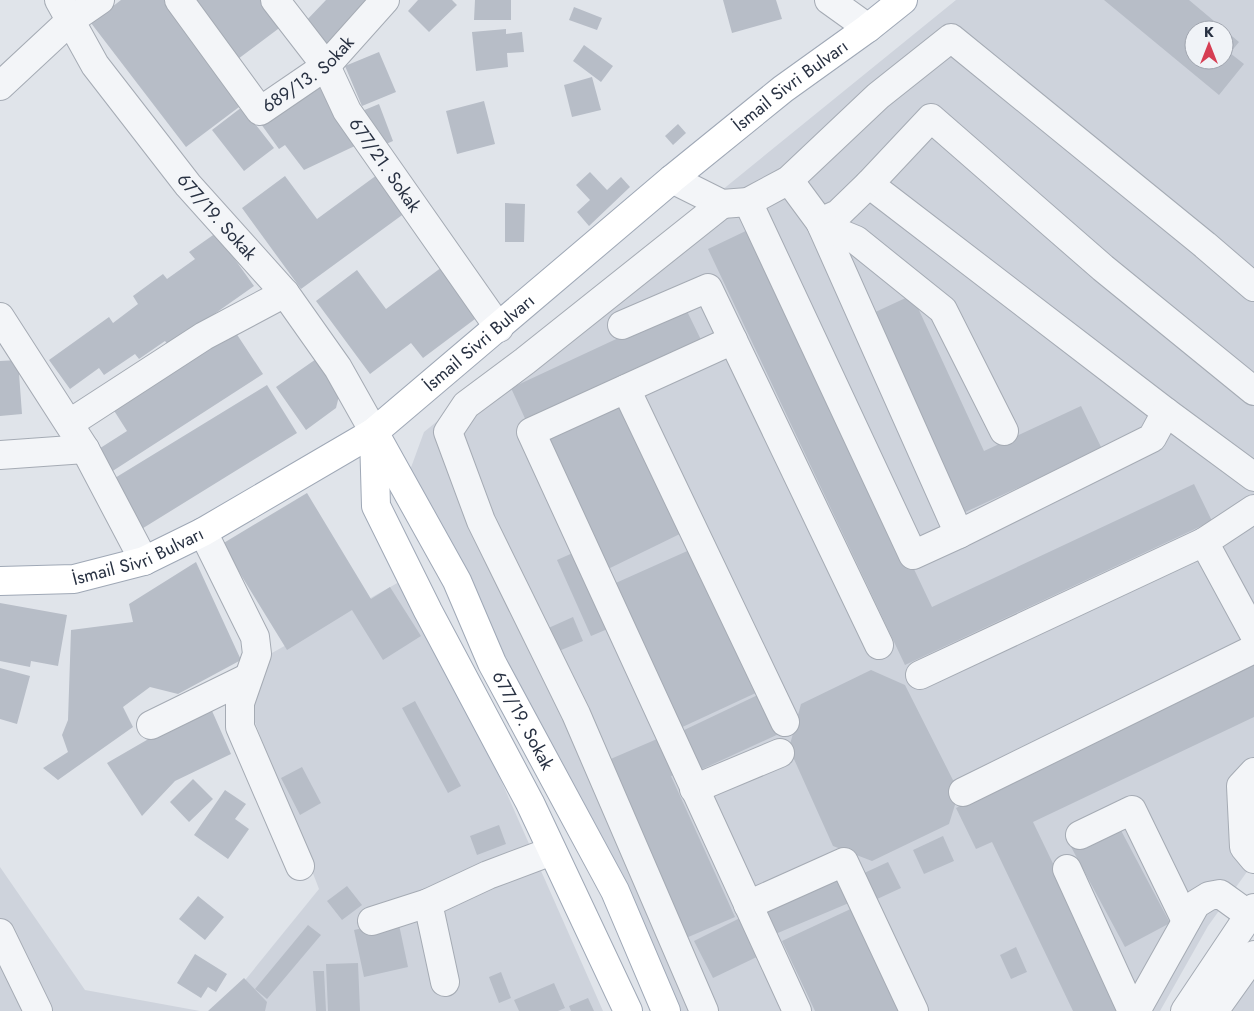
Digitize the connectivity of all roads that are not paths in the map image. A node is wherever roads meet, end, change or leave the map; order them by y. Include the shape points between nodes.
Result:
1 (100, 0) edge
2 (179, 0) edge
3 (275, 0) edge
4 (384, 0) edge
5 (829, 0) edge
6 (903, 0) edge
7 (65, 10) edge
8 (868, 28) junction
9 (326, 66) junction
10 (0, 86) edge
11 (672, 179) junction
12 (789, 180) junction
13 (869, 184) junction
14 (748, 202) junction
15 (722, 204) junction
16 (821, 224) junction
17 (1254, 287) edge
18 (285, 293) junction
19 (0, 317) edge
20 (622, 325) dead end
21 (500, 328) junction
22 (733, 340) junction
23 (626, 389) junction
24 (1254, 391) edge
25 (1166, 412) junction
26 (70, 423) junction
27 (1004, 431) dead end
28 (374, 432) junction
29 (85, 449) junction
30 (0, 456) edge
31 (1254, 477) edge
32 (1254, 509) edge
33 (203, 532) junction
34 (959, 534) junction
35 (1204, 542) junction
36 (144, 561) junction
37 (0, 581) edge
38 (1254, 634) edge
39 (879, 645) dead end
40 (1254, 649) edge
41 (920, 675) dead end
42 (248, 678) junction
43 (785, 722) dead end
44 (151, 726) dead end
45 (780, 754) dead end
46 (1254, 772) edge
47 (694, 788) junction
48 (963, 792) dead end
49 (1249, 817) edge
50 (1080, 835) dead end
51 (552, 851) junction
52 (1254, 859) edge
53 (300, 866) dead end
54 (1067, 869) dead end
55 (428, 903) junction
56 (748, 905) junction
57 (1252, 912) edge
58 (372, 921) dead end
59 (1186, 921) junction
60 (0, 933) edge
61 (1254, 955) edge
62 (445, 982) dead end
63 (38, 1011) edge
64 (628, 1011) edge
65 (666, 1011) edge
66 (704, 1011) edge
67 (797, 1011) edge
68 (914, 1011) edge
69 (1134, 1011) edge
70 (1185, 1011) edge
71 (1214, 1011) edge

1 - 7 street
2 - 9 street, 689/13. Sokak via 260,111
3 - 9 street, 677/21. Sokak
4 - 9 street, 689/13. Sokak
5 - 8 street
6 - 8 main road, İsmail Sivri Bulvarı
7 - 10 street
7 - 18 street, 677/19. Sokak via 95,65 188,185
8 - 11 main road, İsmail Sivri Bulvarı via 783,88
9 - 21 street, 677/21. Sokak via 347,111
11 - 15 street
11 - 21 main road, İsmail Sivri Bulvarı
12 - 14 street
12 - 16 street
12 - 17 street via 878,96 951,38
13 - 16 street via 838,214
13 - 24 street via 930,118 1103,268
13 - 25 street
14 - 15 street
14 - 34 street via 913,555
15 - 66 street via 466,405 448,432 481,521 576,714
16 - 27 street via 856,240 943,310
16 - 34 street
18 - 26 street via 204,336
18 - 28 street, 677/19. Sokak via 338,368
19 - 26 street
20 - 22 street via 708,288
21 - 28 main road, İsmail Sivri Bulvarı
22 - 23 street
22 - 39 street
23 - 43 street
23 - 47 street via 531,432
25 - 31 street
25 - 34 street via 1152,438
26 - 29 street
28 - 33 main road, İsmail Sivri Bulvarı
28 - 51 main road, 677/19. Sokak via 376,506
28 - 65 main road, 677/19. Sokak via 457,581 492,663 615,891
29 - 30 street
29 - 36 street
32 - 35 street
33 - 36 main road, İsmail Sivri Bulvarı
33 - 42 street via 255,637 257,654
35 - 38 street
35 - 41 street
36 - 37 main road, İsmail Sivri Bulvarı via 74,579
40 - 48 street
42 - 44 street
42 - 53 street via 240,703 240,727
45 - 47 street
46 - 49 street via 1241,786
47 - 56 street
49 - 52 street via 1244,847
50 - 59 street via 1132,810
51 - 55 street via 488,874
51 - 64 main road, 677/19. Sokak
54 - 69 street
55 - 58 street
55 - 62 street
56 - 67 street
56 - 68 street via 844,862
57 - 59 street via 1220,894 1196,904
57 - 70 street
59 - 69 street
60 - 63 street
61 - 71 street

